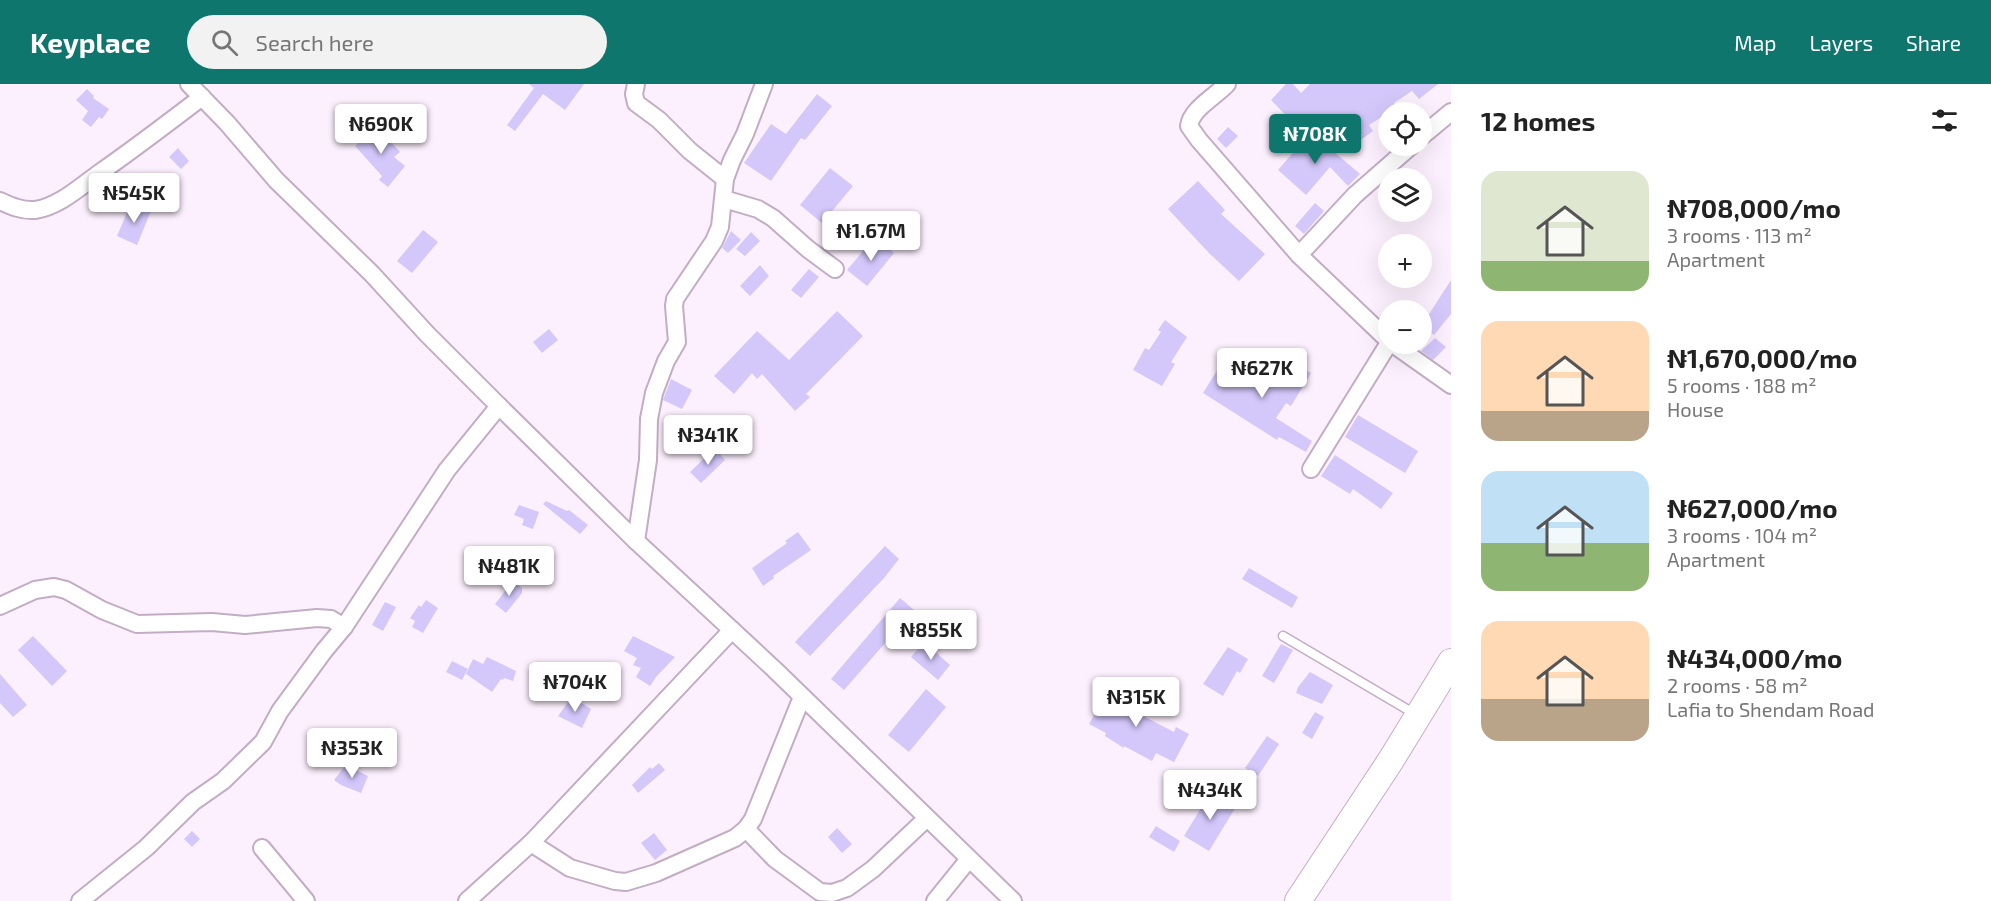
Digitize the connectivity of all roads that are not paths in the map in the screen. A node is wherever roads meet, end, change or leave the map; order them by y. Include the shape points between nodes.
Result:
1 (189, 84) edge
2 (636, 84) edge
3 (764, 84) edge
4 (1227, 84) edge
5 (202, 98) junction
6 (1451, 112) edge
7 (1432, 128) edge
8 (1400, 156) edge
9 (725, 179) junction
10 (724, 199) junction
11 (0, 201) edge
12 (1299, 255) junction
13 (835, 269) dead end
14 (1378, 331) edge
15 (1383, 354) edge
16 (1407, 354) edge
17 (1451, 385) edge
18 (499, 406) junction
19 (1311, 469) dead end
20 (636, 541) junction
21 (0, 606) edge
22 (344, 627) junction
23 (732, 630) junction
24 (1283, 636) dead end
25 (1451, 662) edge
26 (802, 696) junction
27 (1418, 716) junction
28 (927, 818) junction
29 (746, 829) junction
30 (531, 843) junction
31 (262, 848) dead end
32 (969, 859) junction
33 (80, 901) edge
34 (306, 901) edge
35 (466, 901) edge
36 (935, 901) edge
37 (1013, 901) edge
38 (1298, 901) edge

1 - 5 street
2 - 9 street via 636,103
3 - 9 street
4 - 12 street via 1197,112 1189,126
5 - 11 street via 48,206 34,210 13,208
5 - 18 street via 276,180
6 - 7 street
8 - 12 street via 1355,195
9 - 10 street
10 - 13 street via 765,213
10 - 20 street via 714,241 675,299 677,342 654,393
12 - 14 street
15 - 19 street
16 - 17 street
18 - 20 street
18 - 22 street via 447,470
20 - 23 street
21 - 22 street via 35,590 54,587 137,624 245,625 317,618 331,619
22 - 33 street via 280,711 263,742 146,848
23 - 26 street
23 - 30 street
24 - 27 lane
25 - 27 main road
26 - 28 street
26 - 29 street
27 - 38 main road
28 - 29 street via 873,869 832,894 820,892 775,859
28 - 32 street
29 - 30 street via 735,838 656,873 626,882 570,868
30 - 35 street
31 - 34 street
32 - 36 street
32 - 37 street

